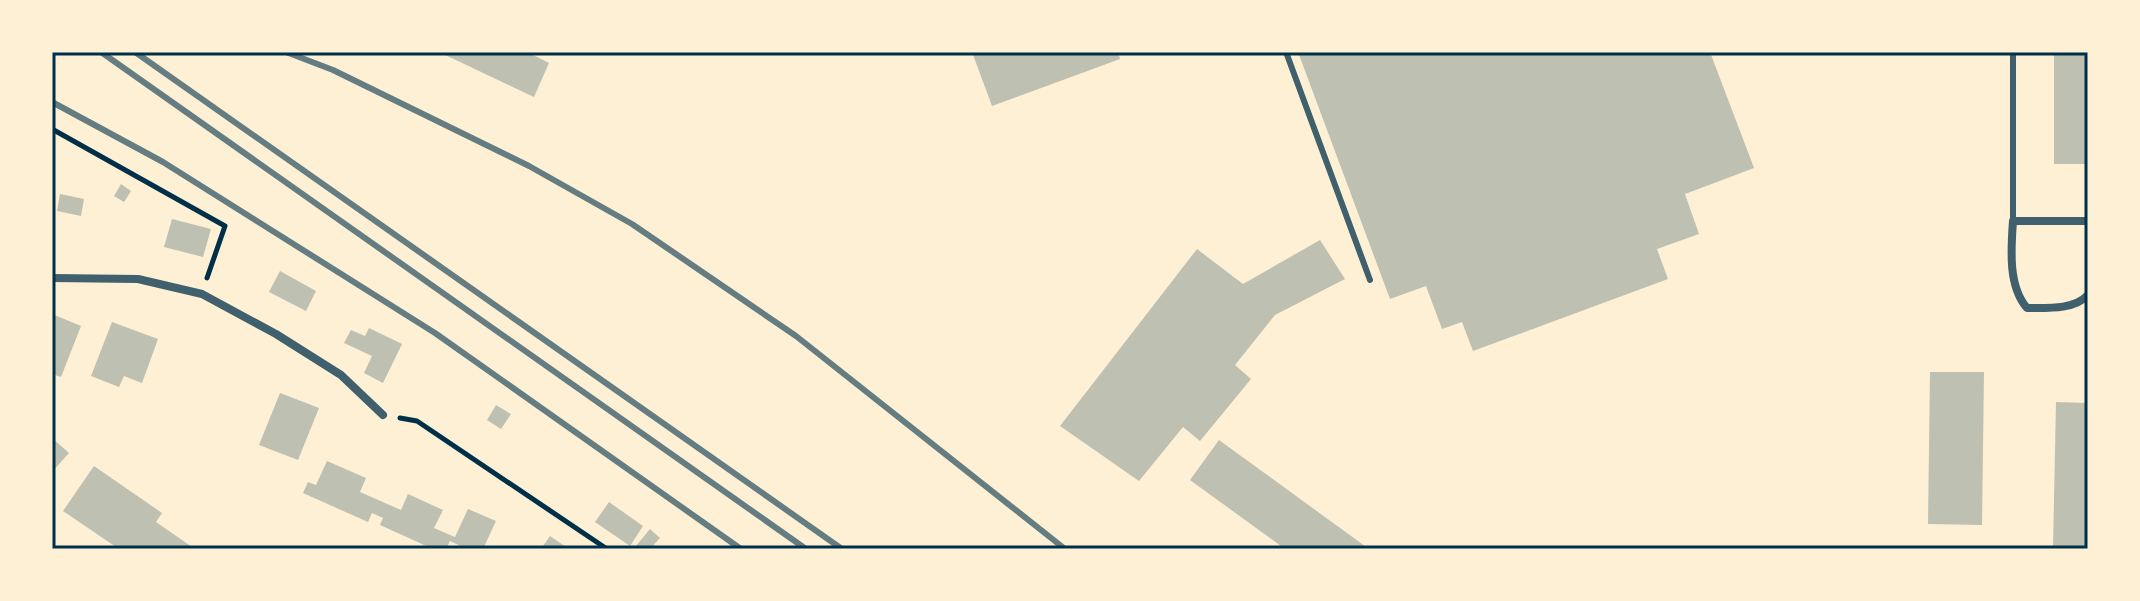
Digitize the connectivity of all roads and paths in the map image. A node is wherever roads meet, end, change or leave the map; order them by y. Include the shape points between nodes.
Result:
1 (1286, 52) edge
2 (2013, 52) edge
3 (52, 129) edge
4 (2013, 221) junction
5 (2088, 221) edge
6 (52, 278) edge
7 (1370, 280) dead end
8 (202, 294) junction
9 (2088, 295) edge
10 (383, 415) joint
11 (607, 549) edge

1 - 7 lane
2 - 4 lane
3 - 8 path via 225,226
4 - 5 street
4 - 9 street via 2017,296 2027,308 2081,302
6 - 8 street via 138,279
8 - 10 street via 341,375
10 - 11 path via 417,421

